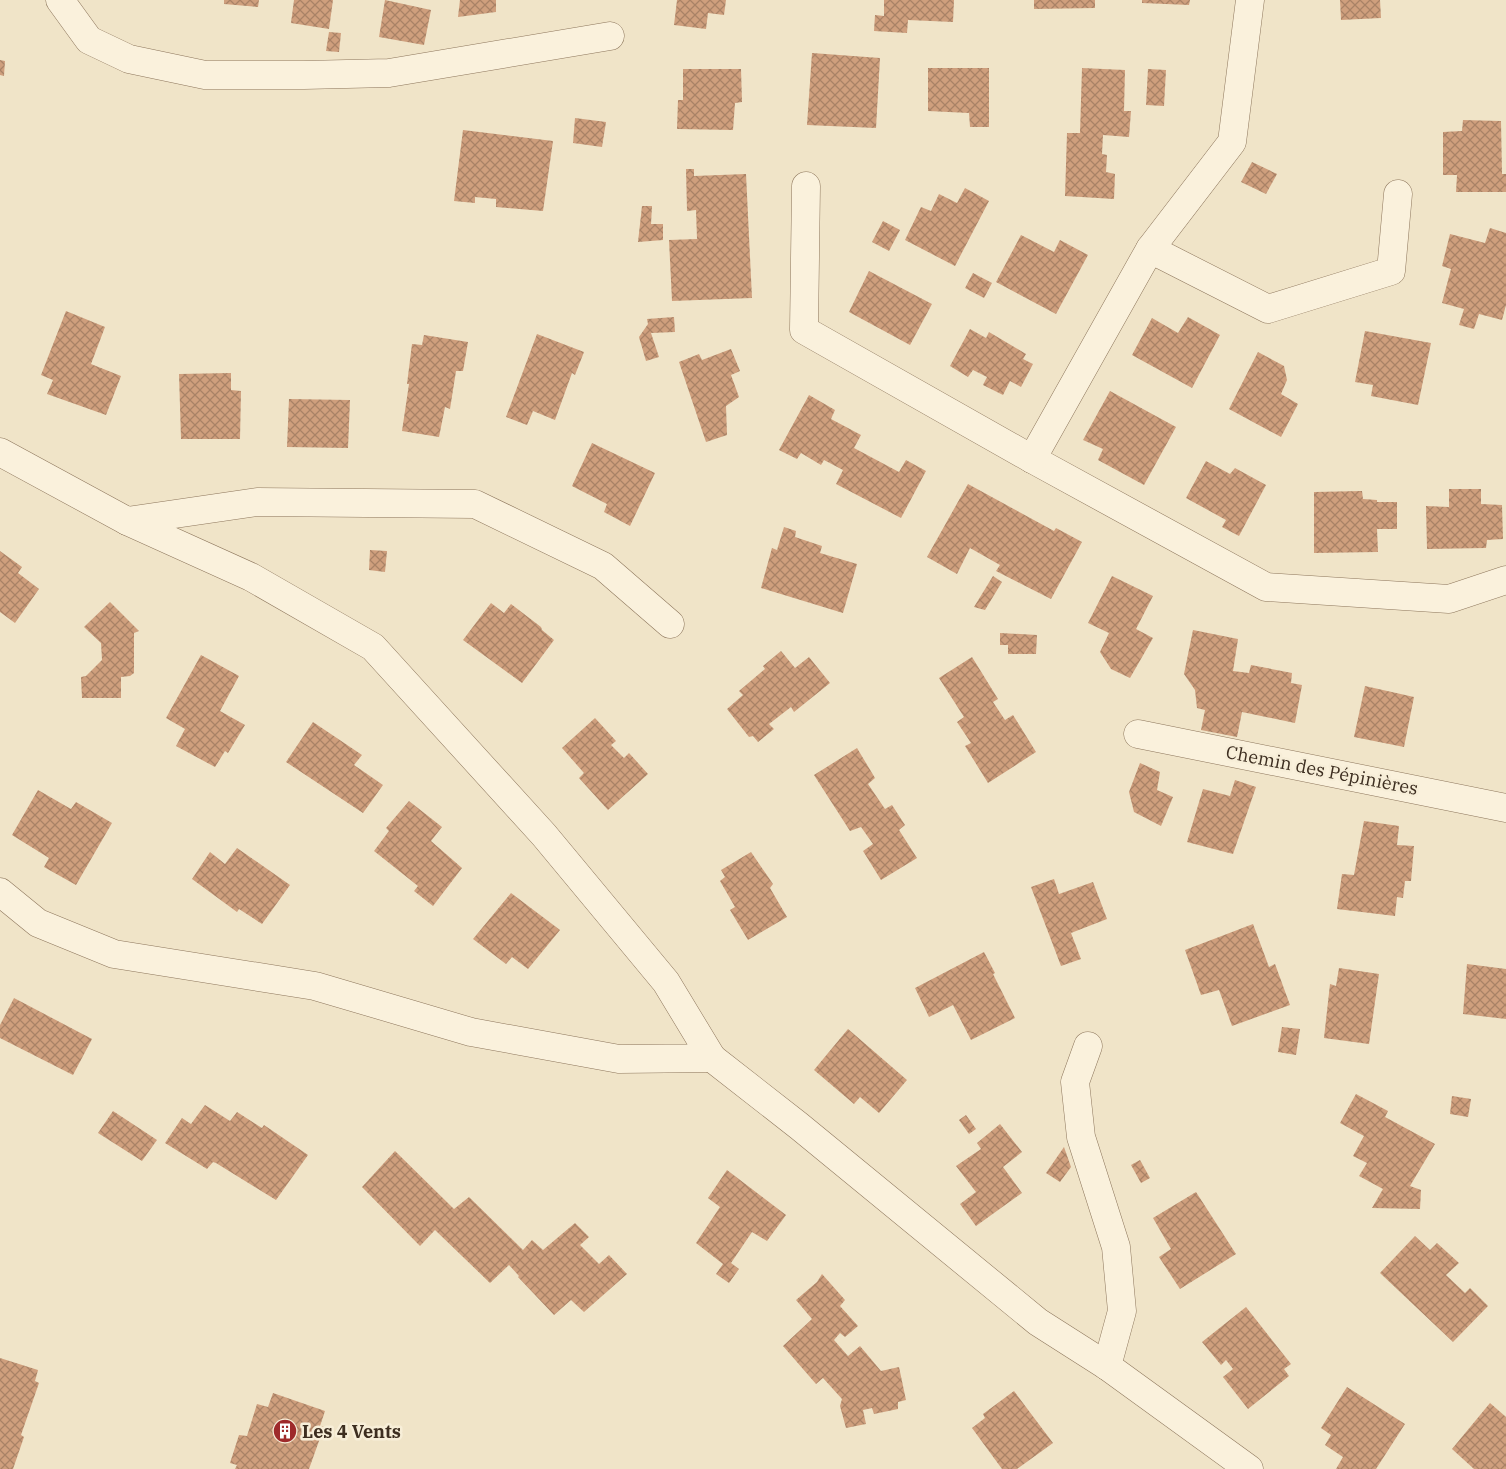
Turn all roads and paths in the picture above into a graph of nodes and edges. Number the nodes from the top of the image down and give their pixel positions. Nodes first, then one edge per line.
1 (60, 0) edge
2 (1250, 0) edge
3 (610, 36) dead end
4 (806, 186) dead end
5 (1398, 194) dead end
6 (1150, 249) junction
7 (0, 452) edge
8 (1032, 459) junction
9 (127, 521) junction
10 (1506, 580) edge
11 (670, 624) dead end
12 (1138, 734) dead end
13 (1506, 808) edge
14 (0, 892) edge
15 (1088, 1046) dead end
16 (712, 1058) junction
17 (1107, 1366) junction
18 (1249, 1469) edge

1 - 3 street
2 - 6 street
4 - 8 street
5 - 6 street
6 - 8 street
7 - 9 street
8 - 10 street
9 - 11 street
9 - 16 street
12 - 13 street, Chemin des Pépinières
14 - 16 street
15 - 17 street
16 - 17 street
17 - 18 street

